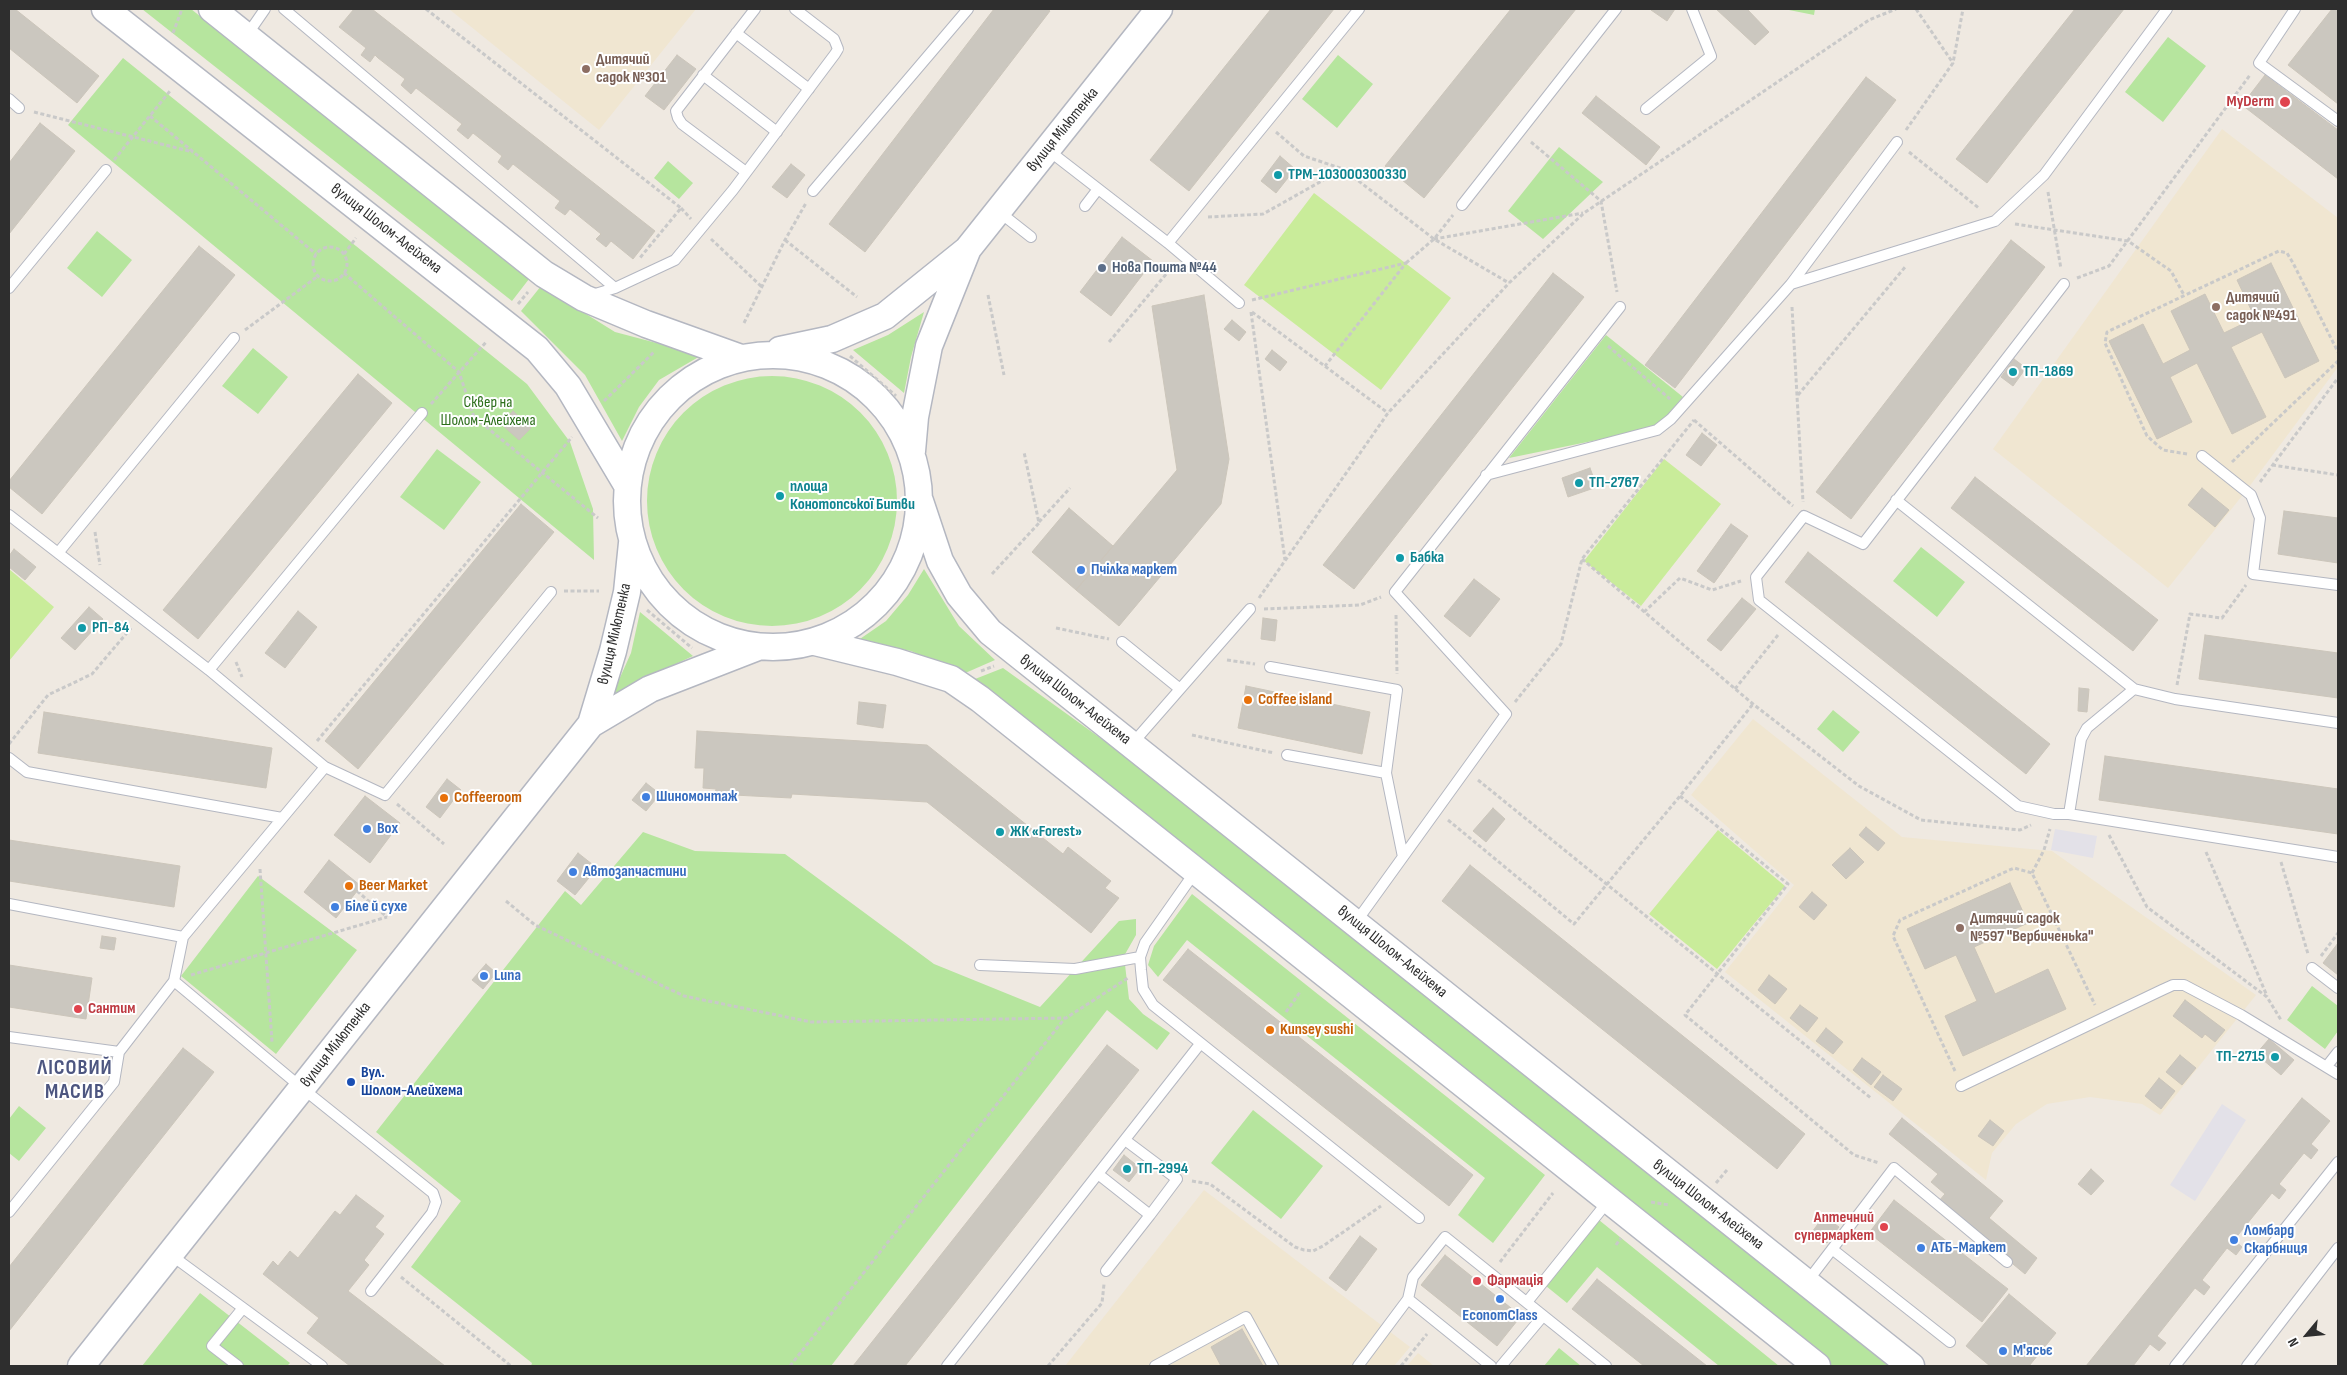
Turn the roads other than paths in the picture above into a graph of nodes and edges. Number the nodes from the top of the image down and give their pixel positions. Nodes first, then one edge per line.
1 (105, 9) edge
2 (212, 9) edge
3 (265, 9) edge
4 (284, 9) edge
5 (755, 9) edge
6 (795, 9) edge
7 (968, 9) edge
8 (1159, 9) edge
9 (1359, 9) edge
10 (1616, 9) edge
11 (1692, 9) edge
12 (2167, 9) edge
13 (2295, 9) edge
14 (736, 33) junction
15 (246, 36) junction
16 (703, 75) junction
17 (809, 89) junction
18 (9, 99) edge
19 (19, 108) road end
20 (1646, 109) dead end
21 (2338, 121) edge
22 (776, 132) junction
23 (1897, 142) road end
24 (1047, 149) junction
25 (106, 170) road end
26 (746, 172) junction
27 (1098, 189) junction
28 (813, 191) road end
29 (1462, 205) road end
30 (1085, 206) dead end
31 (998, 211) junction
32 (1031, 237) dead end
33 (1168, 243) junction
34 (967, 250) junction
35 (1791, 284) junction
36 (2064, 284) road end
37 (9, 288) edge
38 (615, 288) junction
39 (584, 298) junction
40 (1239, 303) road end
41 (1620, 307) road end
42 (234, 338) road end
43 (750, 356) junction
44 (422, 413) road end
45 (912, 451) junction
46 (2202, 456) road end
47 (1486, 475) junction
48 (627, 485) junction
49 (1896, 500) junction
50 (920, 501) junction
51 (9, 515) edge
52 (632, 542) junction
53 (58, 553) junction
54 (2338, 585) edge
55 (551, 592) road end
56 (1250, 609) road end
57 (815, 642) junction
58 (1122, 642) road end
59 (758, 647) junction
60 (1270, 667) road end
61 (209, 670) junction
62 (1180, 689) junction
63 (2134, 689) junction
64 (2338, 723) edge
65 (591, 724) junction
66 (1132, 744) junction
67 (1286, 755) road end
68 (9, 758) edge
69 (325, 766) junction
70 (1386, 773) junction
71 (2069, 814) junction
72 (282, 818) junction
73 (2338, 857) edge
74 (1403, 858) junction
75 (1196, 871) junction
76 (9, 904) edge
77 (1356, 922) junction
78 (183, 937) junction
79 (1140, 957) junction
80 (980, 965) dead end
81 (2312, 968) road end
82 (174, 980) junction
83 (2338, 988) edge
84 (9, 1037) edge
85 (1200, 1044) junction
86 (119, 1052) junction
87 (2338, 1052) edge
88 (2327, 1066) junction
89 (2338, 1074) edge
90 (1961, 1086) road end
91 (302, 1088) junction
92 (1125, 1140) junction
93 (2338, 1162) edge
94 (1098, 1174) junction
95 (1609, 1200) junction
96 (9, 1212) edge
97 (1150, 1215) junction
98 (1419, 1218) dead end
99 (2338, 1248) edge
100 (1832, 1249) junction
101 (170, 1254) junction
102 (2006, 1262) dead end
103 (1106, 1271) road end
104 (1806, 1283) junction
105 (371, 1291) dead end
106 (1408, 1300) junction
107 (1527, 1302) junction
108 (243, 1308) junction
109 (1543, 1316) junction
110 (1950, 1342) dead end
111 (80, 1366) edge
112 (238, 1366) edge
113 (322, 1366) edge
114 (947, 1366) edge
115 (1155, 1366) edge
116 (1273, 1366) edge
117 (1358, 1366) edge
118 (1492, 1366) edge
119 (1501, 1366) edge
120 (1606, 1366) edge
121 (1817, 1366) edge
122 (1911, 1366) edge
123 (2175, 1366) edge
124 (2247, 1366) edge

1 - 48 street, вулиця Шолом-Алейхема
2 - 15 street
3 - 15 lane
4 - 38 lane
5 - 14 lane
6 - 17 lane
7 - 28 lane
8 - 24 street, вулиця Мілютенка
9 - 33 lane
10 - 29 lane
11 - 20 lane
12 - 35 lane
13 - 21 lane
14 - 16 lane
14 - 17 lane
15 - 39 street
16 - 22 lane
16 - 26 lane
17 - 22 lane
18 - 19 lane
22 - 26 lane
23 - 35 lane
24 - 27 lane
24 - 31 street, вулиця Мілютенка
25 - 37 lane
26 - 38 lane
27 - 30 lane
27 - 33 lane
31 - 32 lane
31 - 34 street, вулиця Мілютенка
33 - 40 lane
34 - 43 street, вулиця Мілютенка
34 - 45 street, вулиця Мілютенка
35 - 47 lane
36 - 49 lane
38 - 39 lane
39 - 43 street
41 - 47 lane
42 - 53 lane
43 - 45 street
43 - 48 street
44 - 61 lane
45 - 50 street
46 - 54 lane
47 - 74 lane
48 - 52 street
49 - 63 lane
49 - 71 lane
50 - 57 street
50 - 66 street, вулиця Шолом-Алейхема
51 - 53 lane
52 - 59 street
52 - 65 street, вулиця Мілютенка
53 - 61 lane
55 - 69 lane
56 - 62 lane
57 - 59 street
57 - 75 street
58 - 62 lane
59 - 65 street, вулиця Мілютенка
60 - 70 lane
61 - 69 lane
62 - 66 lane
63 - 64 lane
63 - 71 lane
65 - 91 street, вулиця Мілютенка
66 - 77 street, вулиця Шолом-Алейхема
67 - 70 lane
68 - 72 lane
69 - 72 lane
70 - 74 lane
71 - 73 lane
72 - 78 lane
74 - 77 lane
75 - 79 lane
75 - 95 street
76 - 78 lane
77 - 104 street, вулиця Шолом-Алейхема
78 - 82 lane
79 - 80 lane
79 - 85 lane
81 - 83 lane
82 - 86 lane
82 - 91 lane
84 - 86 lane
85 - 92 lane
85 - 98 lane
86 - 96 lane
87 - 88 lane
88 - 89 lane
88 - 90 lane
91 - 101 street, вулиця Мілютенка
91 - 105 lane
92 - 94 lane
92 - 97 lane
93 - 123 lane
94 - 97 lane
94 - 114 lane
95 - 107 lane
95 - 121 street
97 - 103 lane
99 - 124 lane
100 - 102 lane
100 - 104 lane
100 - 110 lane
101 - 108 lane
101 - 111 street, вулиця Мілютенка
104 - 122 street, вулиця Шолом-Алейхема
106 - 107 lane
106 - 117 lane
106 - 118 lane
107 - 109 lane
108 - 112 lane
108 - 113 lane
109 - 119 lane
109 - 120 lane
115 - 116 lane

